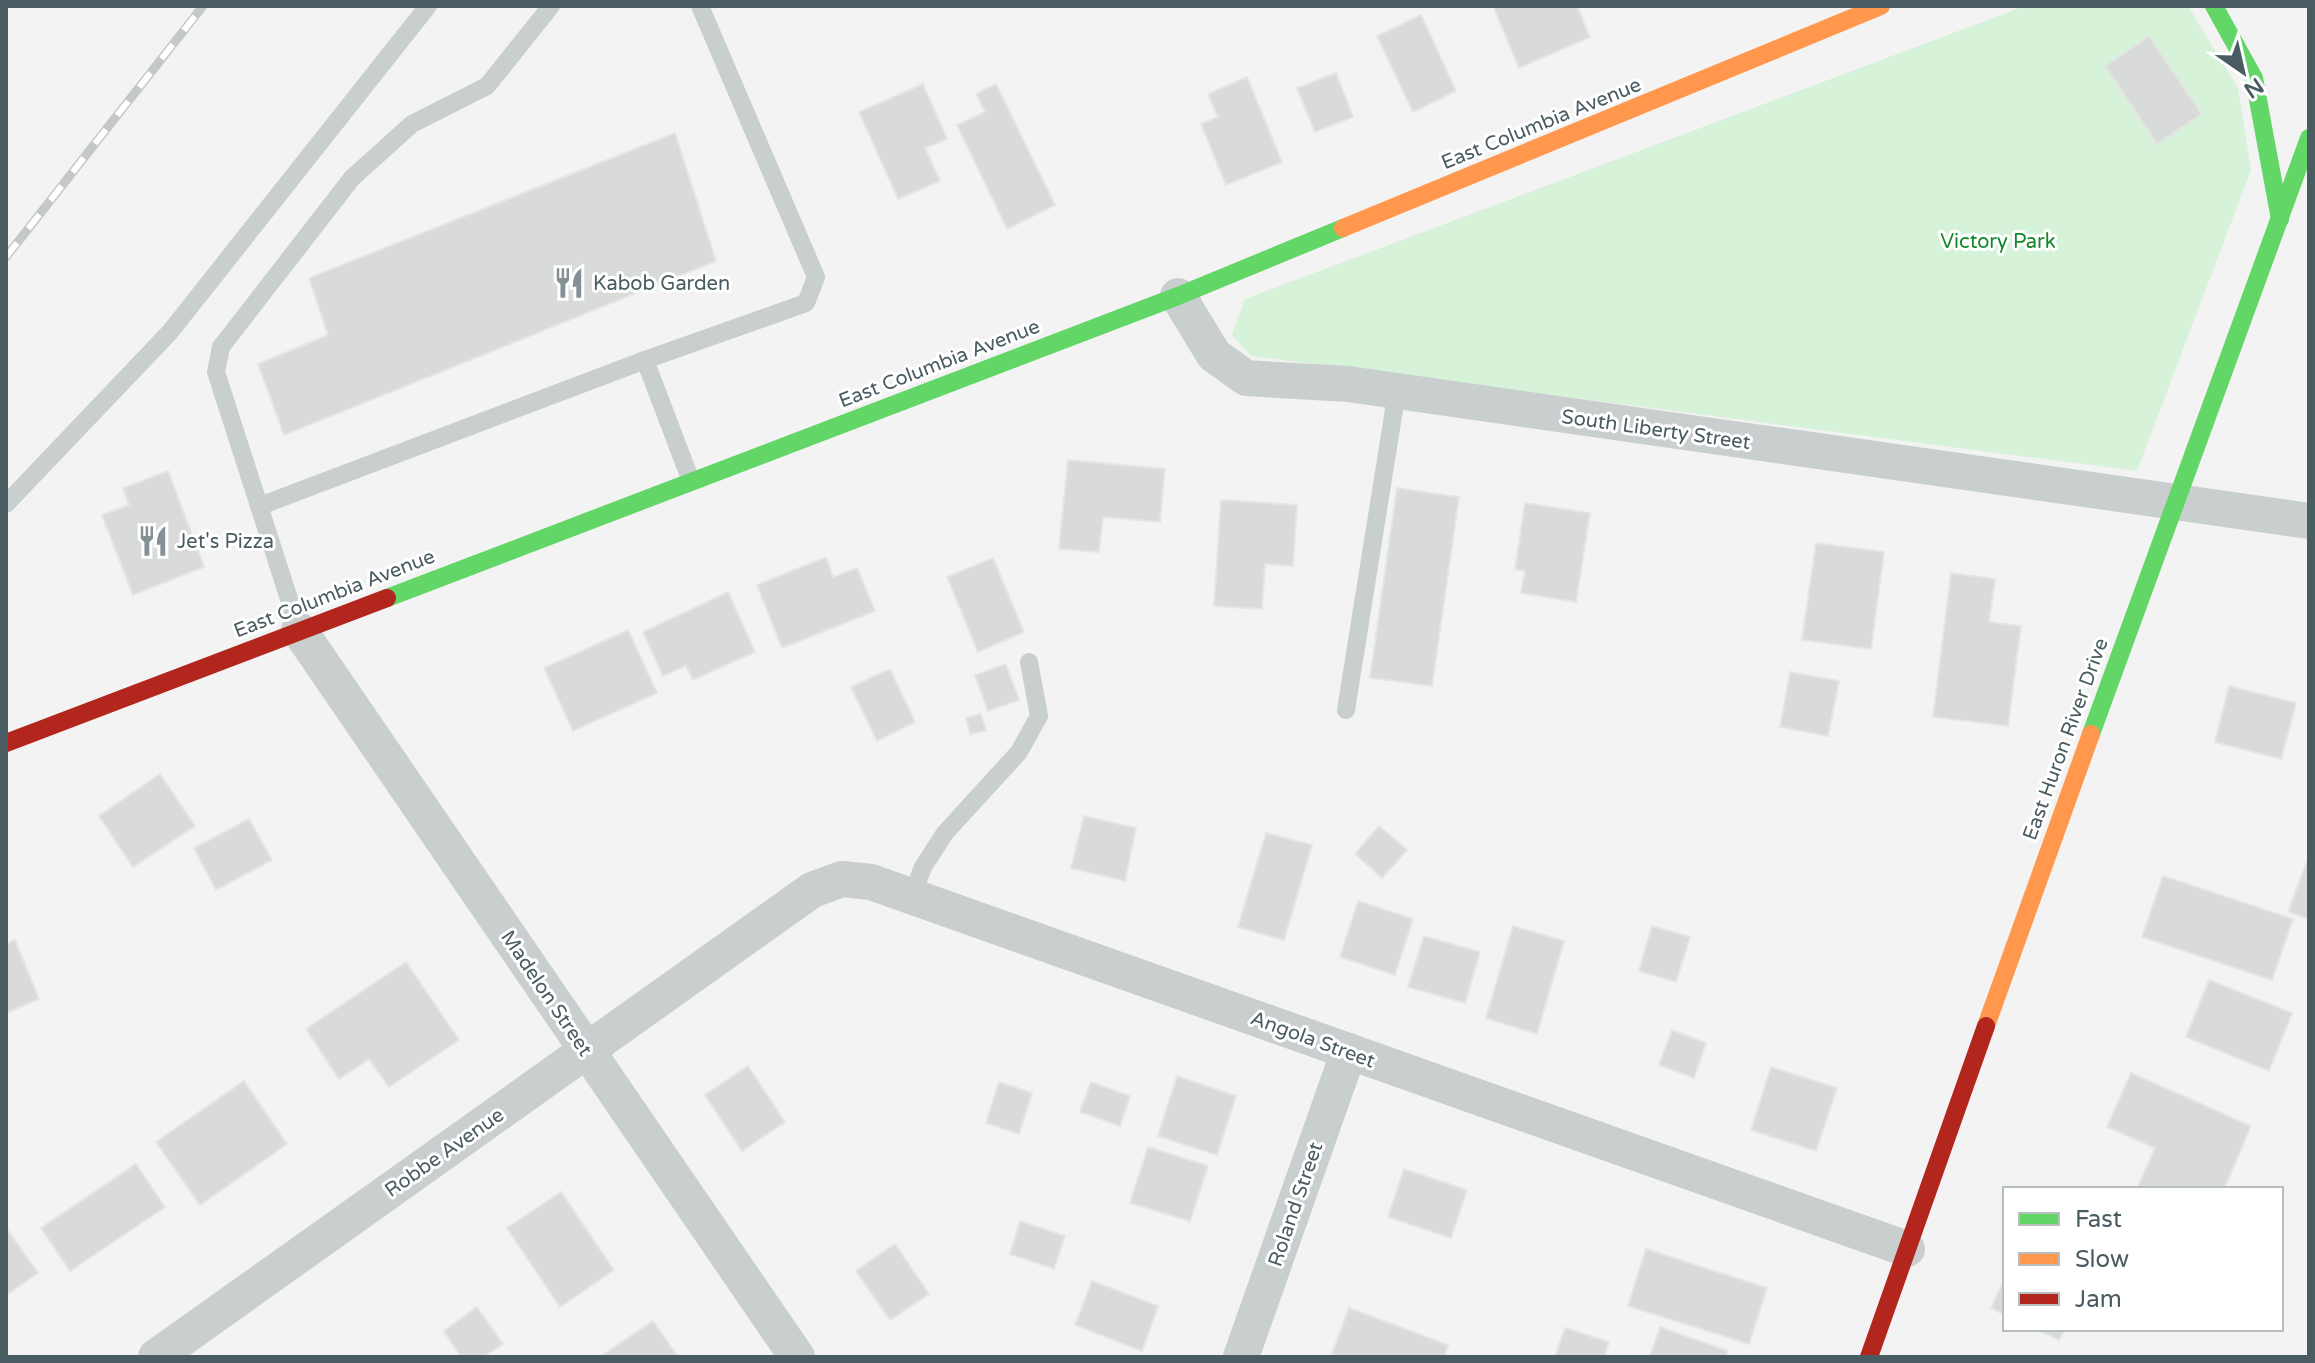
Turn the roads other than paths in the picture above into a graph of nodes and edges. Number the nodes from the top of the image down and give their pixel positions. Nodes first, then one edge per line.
1 (428, 6) edge
2 (551, 6) edge
3 (700, 6) edge
4 (1881, 6) edge
5 (2214, 6) edge
6 (1844, 13) edge
7 (2309, 138) edge
8 (2280, 220) junction
9 (1178, 296) junction
10 (645, 360) junction
11 (1397, 391) junction
12 (691, 481) junction
13 (2174, 503) junction
14 (6, 504) edge
15 (260, 506) junction
16 (2309, 521) edge
17 (299, 630) junction
18 (1029, 662) dead end
19 (1346, 710) dead end
20 (6, 743) edge
21 (912, 896) junction
22 (731, 948) joint
23 (587, 1051) junction
24 (1349, 1051) junction
25 (1907, 1249) junction
26 (156, 1357) edge
27 (797, 1357) edge
28 (1241, 1357) edge
29 (1869, 1357) edge

1 - 14 lane
2 - 15 lane
3 - 10 lane
4 - 6 street, East Columbia Avenue
5 - 8 street
6 - 9 street, East Columbia Avenue
7 - 8 street, East Huron River Drive
8 - 13 street, East Huron River Drive
9 - 11 street, South Liberty Street
9 - 12 street, East Columbia Avenue
10 - 12 lane
10 - 15 lane
11 - 13 street, South Liberty Street
11 - 19 lane
12 - 17 street, East Columbia Avenue
13 - 16 street, South Liberty Street
13 - 25 street, East Huron River Drive
15 - 17 lane
17 - 20 street, East Columbia Avenue
17 - 23 street, Madelon Street
18 - 21 lane
21 - 22 street, Angola Street
21 - 24 street, Angola Street
22 - 23 street, Robbe Avenue
23 - 26 street, Robbe Avenue
23 - 27 street, Madelon Street
24 - 25 street, Angola Street
24 - 28 street, Roland Street
25 - 29 street, East Huron River Drive

